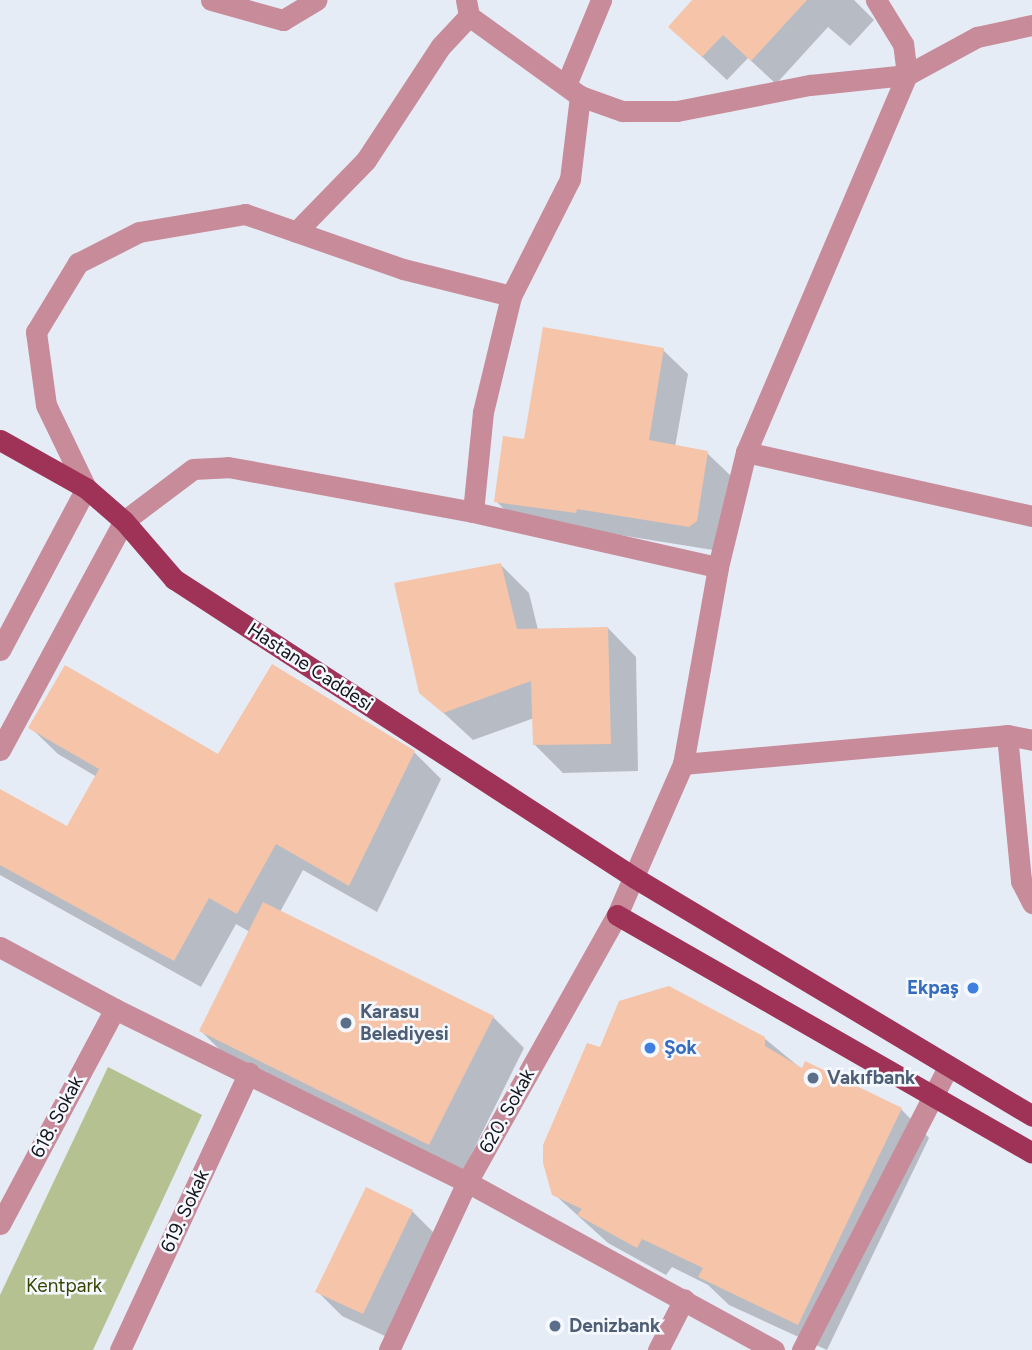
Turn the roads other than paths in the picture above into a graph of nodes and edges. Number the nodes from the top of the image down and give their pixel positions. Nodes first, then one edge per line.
1 (211, 0) edge
2 (316, 0) edge
3 (601, 0) edge
4 (876, 0) edge
5 (468, 8) edge
6 (1032, 25) edge
7 (907, 75) junction
8 (573, 91) junction
9 (296, 232) junction
10 (511, 296) junction
11 (0, 440) edge
12 (746, 452) junction
13 (86, 488) junction
14 (473, 513) junction
15 (1032, 516) edge
16 (124, 521) junction
17 (718, 567) junction
18 (0, 650) edge
19 (1007, 735) junction
20 (1032, 740) edge
21 (0, 750) edge
22 (683, 764) junction
23 (635, 878) junction
24 (1032, 903) edge
25 (617, 915) junction
26 (0, 947) edge
27 (115, 1009) junction
28 (947, 1069) junction
29 (249, 1072) junction
30 (932, 1097) junction
31 (1032, 1116) edge
32 (1032, 1153) edge
33 (467, 1182) junction
34 (0, 1224) edge
35 (684, 1299) junction
36 (120, 1350) edge
37 (389, 1350) edge
38 (658, 1350) edge
39 (774, 1350) edge
40 (802, 1350) edge

1 - 2 street
3 - 8 street
4 - 7 street
5 - 8 street
5 - 9 street
6 - 7 street
7 - 8 street
7 - 12 street, 620. Sokak
8 - 10 street
9 - 10 street
9 - 13 street
10 - 14 street
11 - 13 main road, Hastane Caddesi
12 - 15 street
12 - 17 street, 620. Sokak
13 - 16 main road, Hastane Caddesi
13 - 18 street
14 - 16 street
14 - 17 street
16 - 21 street
16 - 23 main road, Hastane Caddesi
17 - 22 street, 620. Sokak
19 - 20 street
19 - 22 street
19 - 24 street
22 - 23 street, 620. Sokak
23 - 25 street, 620. Sokak
23 - 28 main road, Hastane Caddesi
25 - 30 main road
25 - 33 street, 620. Sokak
26 - 27 street
27 - 29 street
27 - 34 street, 618. Sokak
28 - 30 street
28 - 31 main road, Hastane Caddesi
29 - 33 street
29 - 36 street, 619. Sokak
30 - 32 main road
30 - 40 street
33 - 35 street
33 - 37 street, 620. Sokak
35 - 38 street
35 - 39 street

